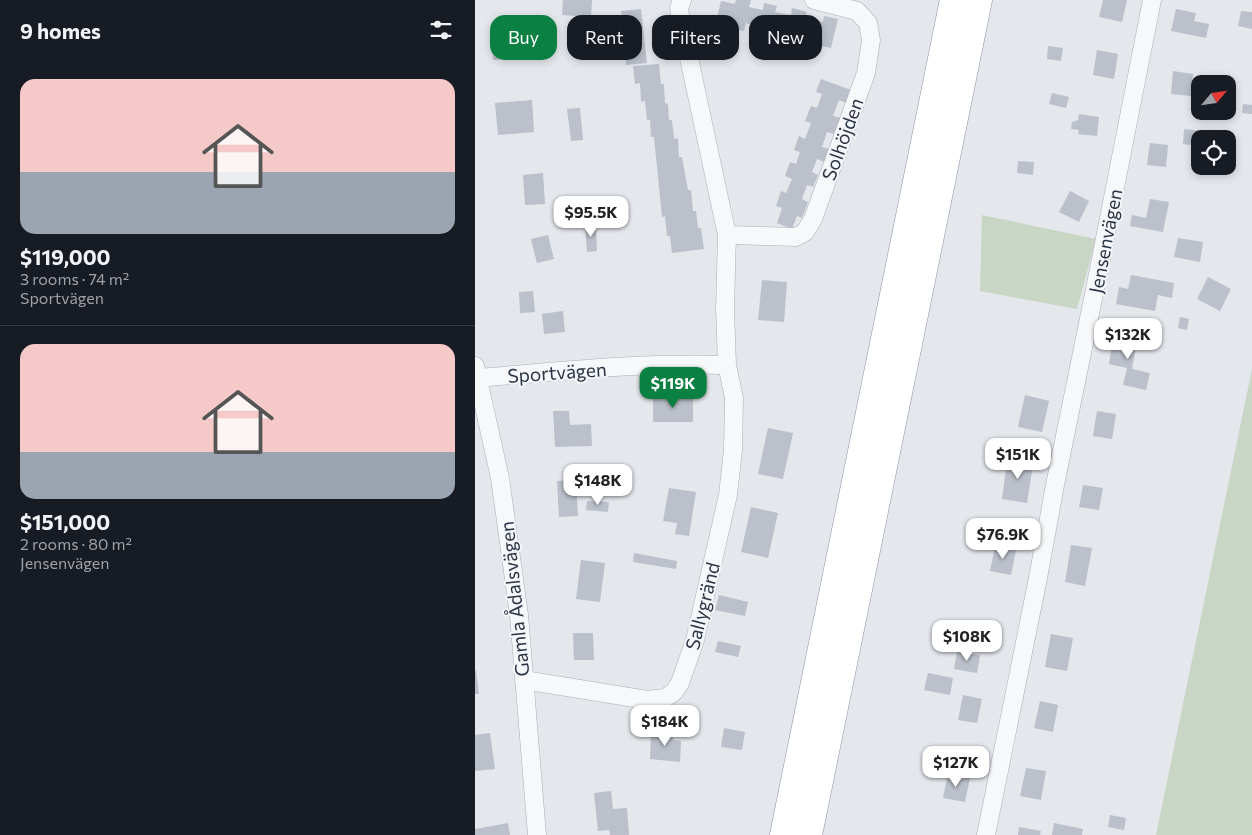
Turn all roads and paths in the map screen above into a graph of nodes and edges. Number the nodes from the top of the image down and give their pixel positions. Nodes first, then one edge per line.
1 (682, 0) edge
2 (814, 0) edge
3 (954, 0) edge
4 (978, 0) edge
5 (1152, 0) edge
6 (727, 235) junction
7 (727, 365) junction
8 (476, 372) edge
9 (482, 430) edge
10 (524, 680) junction
11 (537, 835) edge
12 (784, 835) edge
13 (808, 835) edge
14 (985, 835) edge

1 - 6 street
2 - 6 street, Solhöjden
3 - 12 highway
4 - 13 highway
5 - 14 street, Jensenvägen
6 - 7 street
7 - 8 street, Sportvägen
7 - 10 street, Sallygränd
8 - 9 street, Gamla Ådalsvägen
9 - 10 street, Gamla Ådalsvägen
10 - 11 street, Gamla Ådalsvägen

